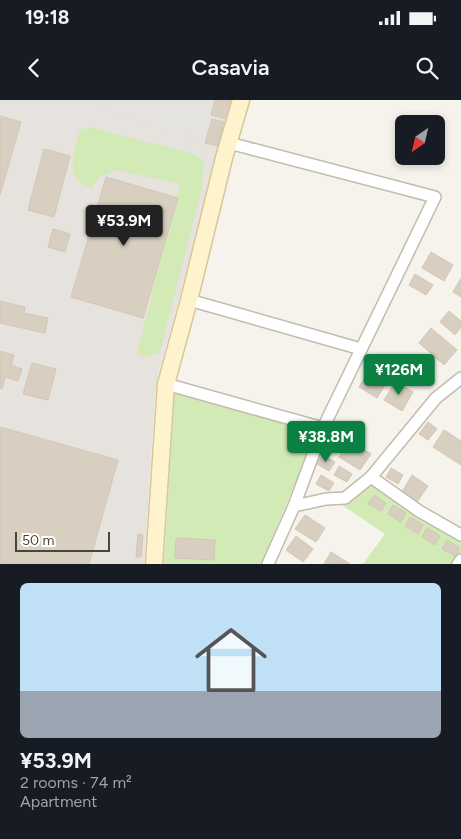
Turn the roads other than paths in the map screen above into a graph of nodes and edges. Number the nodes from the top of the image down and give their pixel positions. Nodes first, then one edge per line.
1 (240, 100) edge
2 (229, 143) junction
3 (189, 300) junction
4 (361, 349) junction
5 (461, 378) edge
6 (166, 384) junction
7 (323, 428) junction
8 (371, 477) junction
9 (294, 506) junction
10 (461, 535) edge
11 (461, 560) edge
12 (154, 564) edge
13 (268, 564) edge
14 (458, 564) edge

1 - 2 street
2 - 3 street
2 - 4 street
3 - 4 street
3 - 6 street
4 - 7 street
5 - 8 street
6 - 7 street
6 - 12 street
7 - 9 street
8 - 9 street
8 - 10 street
9 - 13 street
11 - 14 street

